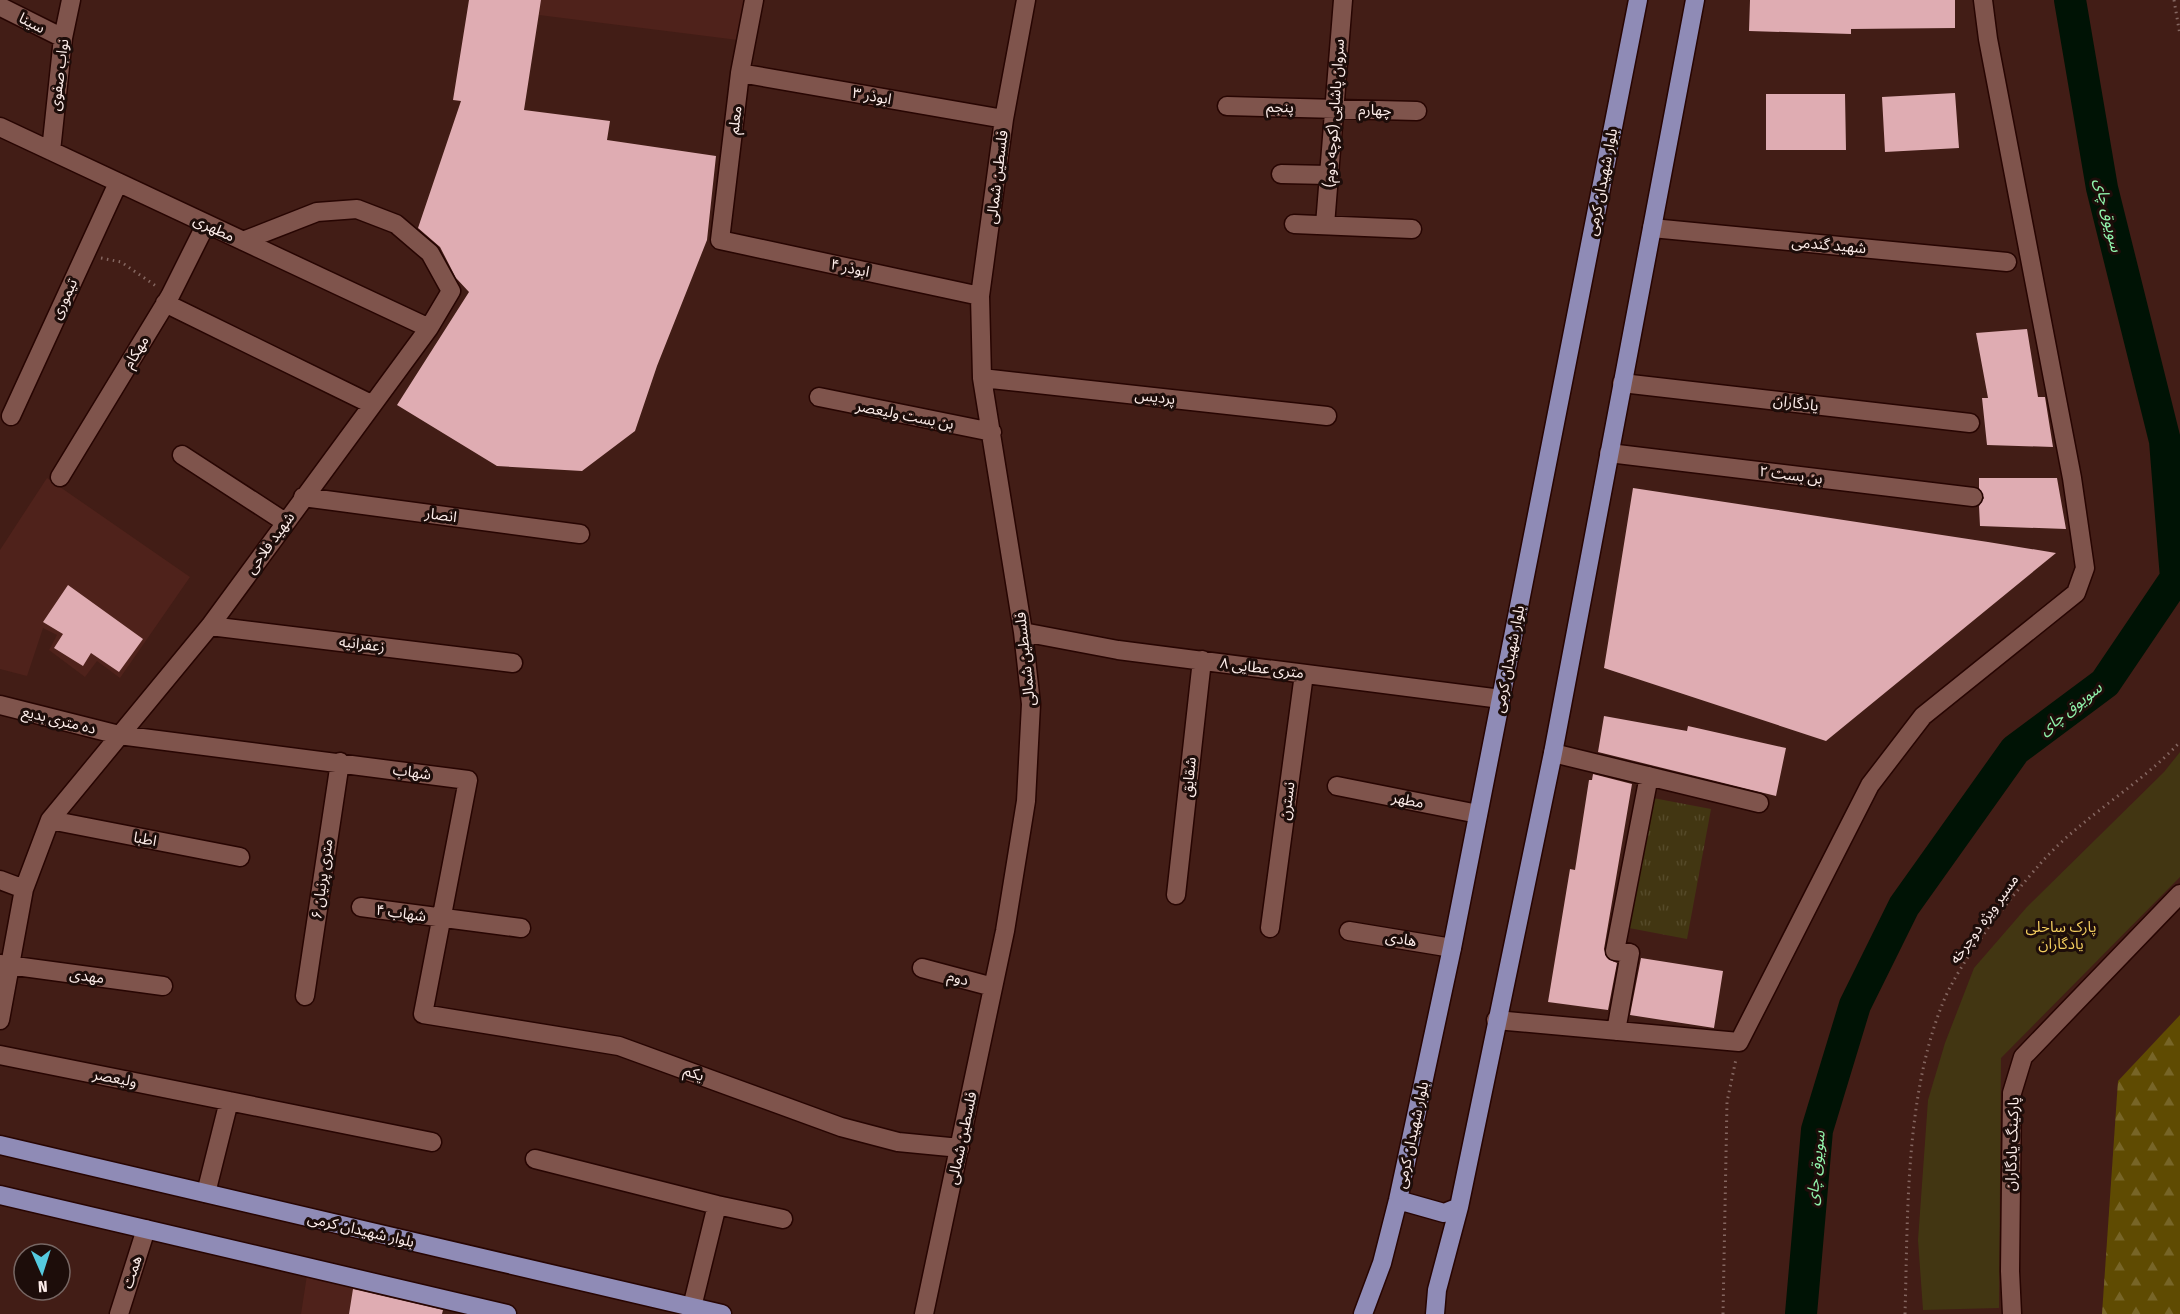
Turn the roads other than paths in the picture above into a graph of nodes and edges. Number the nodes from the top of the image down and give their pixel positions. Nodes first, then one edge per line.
1 (70, 0) edge
2 (754, 0) edge
3 (1026, 0) edge
4 (1343, 0) edge
5 (1638, 0) edge
6 (1695, 0) edge
7 (1983, 0) edge
8 (1, 7) edge
9 (63, 38) junction
10 (740, 73) junction
11 (1227, 106) dead end
12 (1334, 108) junction
13 (1417, 111) dead end
14 (1004, 119) junction
15 (0, 127) edge
16 (51, 151) junction
17 (1281, 174) dead end
18 (1329, 175) junction
19 (118, 183) junction
20 (206, 224) junction
21 (1294, 224) dead end
22 (1325, 225) junction
23 (1652, 228) junction
24 (1412, 229) dead end
25 (720, 240) joint
26 (243, 241) junction
27 (2007, 262) dead end
28 (980, 296) junction
29 (167, 300) junction
30 (429, 328) junction
31 (982, 378) junction
32 (1622, 383) junction
33 (819, 398) dead end
34 (371, 404) junction
35 (11, 416) dead end
36 (1327, 416) dead end
37 (1970, 423) dead end
38 (992, 432) junction
39 (1609, 453) junction
40 (182, 455) dead end
41 (60, 477) dead end
42 (303, 497) junction
43 (1972, 497) dead end
44 (285, 522) junction
45 (580, 534) dead end
46 (210, 626) junction
47 (1023, 632) junction
48 (1202, 660) junction
49 (513, 663) dead end
50 (1304, 674) junction
51 (1501, 699) junction
52 (0, 705) edge
53 (118, 735) junction
54 (1553, 753) junction
55 (340, 762) junction
56 (1649, 776) junction
57 (1337, 786) dead end
58 (1759, 803) dead end
59 (1478, 814) junction
60 (50, 820) junction
61 (240, 857) dead end
62 (0, 879) edge
63 (24, 889) junction
64 (2180, 894) edge
65 (1176, 895) dead end
66 (361, 907) dead end
67 (441, 919) junction
68 (521, 928) dead end
69 (1270, 928) dead end
70 (1349, 931) dead end
71 (1452, 948) junction
72 (5, 965) edge
73 (922, 968) dead end
74 (162, 986) dead end
75 (993, 987) junction
76 (305, 996) dead end
77 (423, 1014) joint
78 (0, 1020) edge
79 (1496, 1020) junction
80 (1616, 1031) junction
81 (0, 1055) edge
82 (229, 1101) junction
83 (432, 1142) dead end
84 (0, 1145) edge
85 (960, 1148) junction
86 (535, 1159) dead end
87 (206, 1193) junction
88 (0, 1195) edge
89 (1398, 1200) junction
90 (717, 1205) junction
91 (1459, 1207) junction
92 (783, 1219) dead end
93 (146, 1229) junction
94 (692, 1307) junction
95 (119, 1314) edge
96 (507, 1314) edge
97 (722, 1314) edge
98 (924, 1314) edge
99 (1363, 1314) edge
100 (1435, 1314) edge
101 (2012, 1314) edge

1 - 9 street, نواب صفوی
2 - 10 street, معلم
3 - 14 street, فلسطین شمالی
4 - 12 street, سروان پاشایی (کوچه دوم)
5 - 51 main road, بلوار شهیدان کرمی
6 - 23 main road
7 - 80 street
8 - 9 street, سینا
9 - 16 street, نواب صفوی
10 - 14 street, ابوذر ۳
10 - 25 street, معلم
11 - 12 street, پنجم
12 - 13 street, چهارم
12 - 18 street, سروان پاشایی (کوچه دوم)
14 - 28 street, فلسطین شمالی
15 - 16 street, مطهری
16 - 19 street, مطهری
17 - 18 street
18 - 22 street, سروان پاشایی (کوچه دوم)
19 - 20 street, مطهری
19 - 35 street, تیموری
20 - 26 street, مطهری
20 - 29 street, مهکام
21 - 22 street
22 - 24 street
23 - 27 street, شهید گندمی
23 - 32 main road
25 - 28 street, ابوذر ۴
26 - 30 street, مطهری
26 - 30 street, شهید فلاحی
28 - 31 street, فلسطین شمالی
29 - 34 street
29 - 41 street, مهکام
30 - 34 street, شهید فلاحی
31 - 36 street, پردیس
31 - 38 street, فلسطین شمالی
32 - 37 street, یادگاران
32 - 39 main road
33 - 38 street, بن بست ولیعصر
34 - 42 street, شهید فلاحی
38 - 47 street, فلسطین شمالی
39 - 43 street, بن بست ۲
39 - 54 main road
40 - 44 street
42 - 44 street, شهید فلاحی
42 - 45 street, انصار
44 - 46 street, شهید فلاحی
46 - 49 street, زعفرانیه
46 - 53 street, شهید فلاحی
47 - 48 street, ۸ متری عطایی
47 - 75 street, فلسطین شمالی
48 - 50 street, ۸ متری عطایی
48 - 65 street, شقایق
50 - 51 street, ۸ متری عطایی
50 - 69 street, نسترن
51 - 59 main road, بلوار شهیدان کرمی
52 - 53 street, ده متری بدیع
53 - 55 street, شهاب
53 - 60 street, شهید فلاحی
54 - 56 street
54 - 79 main road
55 - 67 street, شهاب
55 - 76 street, ۶ متری پرنیان
56 - 58 street
56 - 80 street
57 - 59 street, مطهر
59 - 71 main road, بلوار شهیدان کرمی
60 - 61 street, اطبا
60 - 63 street, شهید فلاحی
62 - 63 street
63 - 72 street, شهید فلاحی
64 - 101 street, پارکینگ یادگاران
66 - 67 street, شهاب ۴
67 - 68 street, شهاب ۴
67 - 77 street, شهاب
70 - 71 street, هادی
71 - 89 main road, بلوار شهیدان کرمی
72 - 74 street, مهدی
72 - 78 street, شهید فلاحی
73 - 75 street, دوم
75 - 85 street, فلسطین شمالی
77 - 85 street, یکم
79 - 80 street
79 - 91 main road
81 - 82 street, ولیعصر
82 - 83 street, ولیعصر
82 - 87 street
84 - 87 main road, بلوار شهیدان کرمی
85 - 98 street, فلسطین شمالی
86 - 90 street
87 - 94 main road, بلوار شهیدان کرمی
88 - 93 main road
89 - 91 main road
89 - 99 main road, بلوار شهیدان کرمی
90 - 92 street
90 - 94 street
91 - 100 main road
93 - 95 street, همت
93 - 96 main road
94 - 97 main road, بلوار شهیدان کرمی

